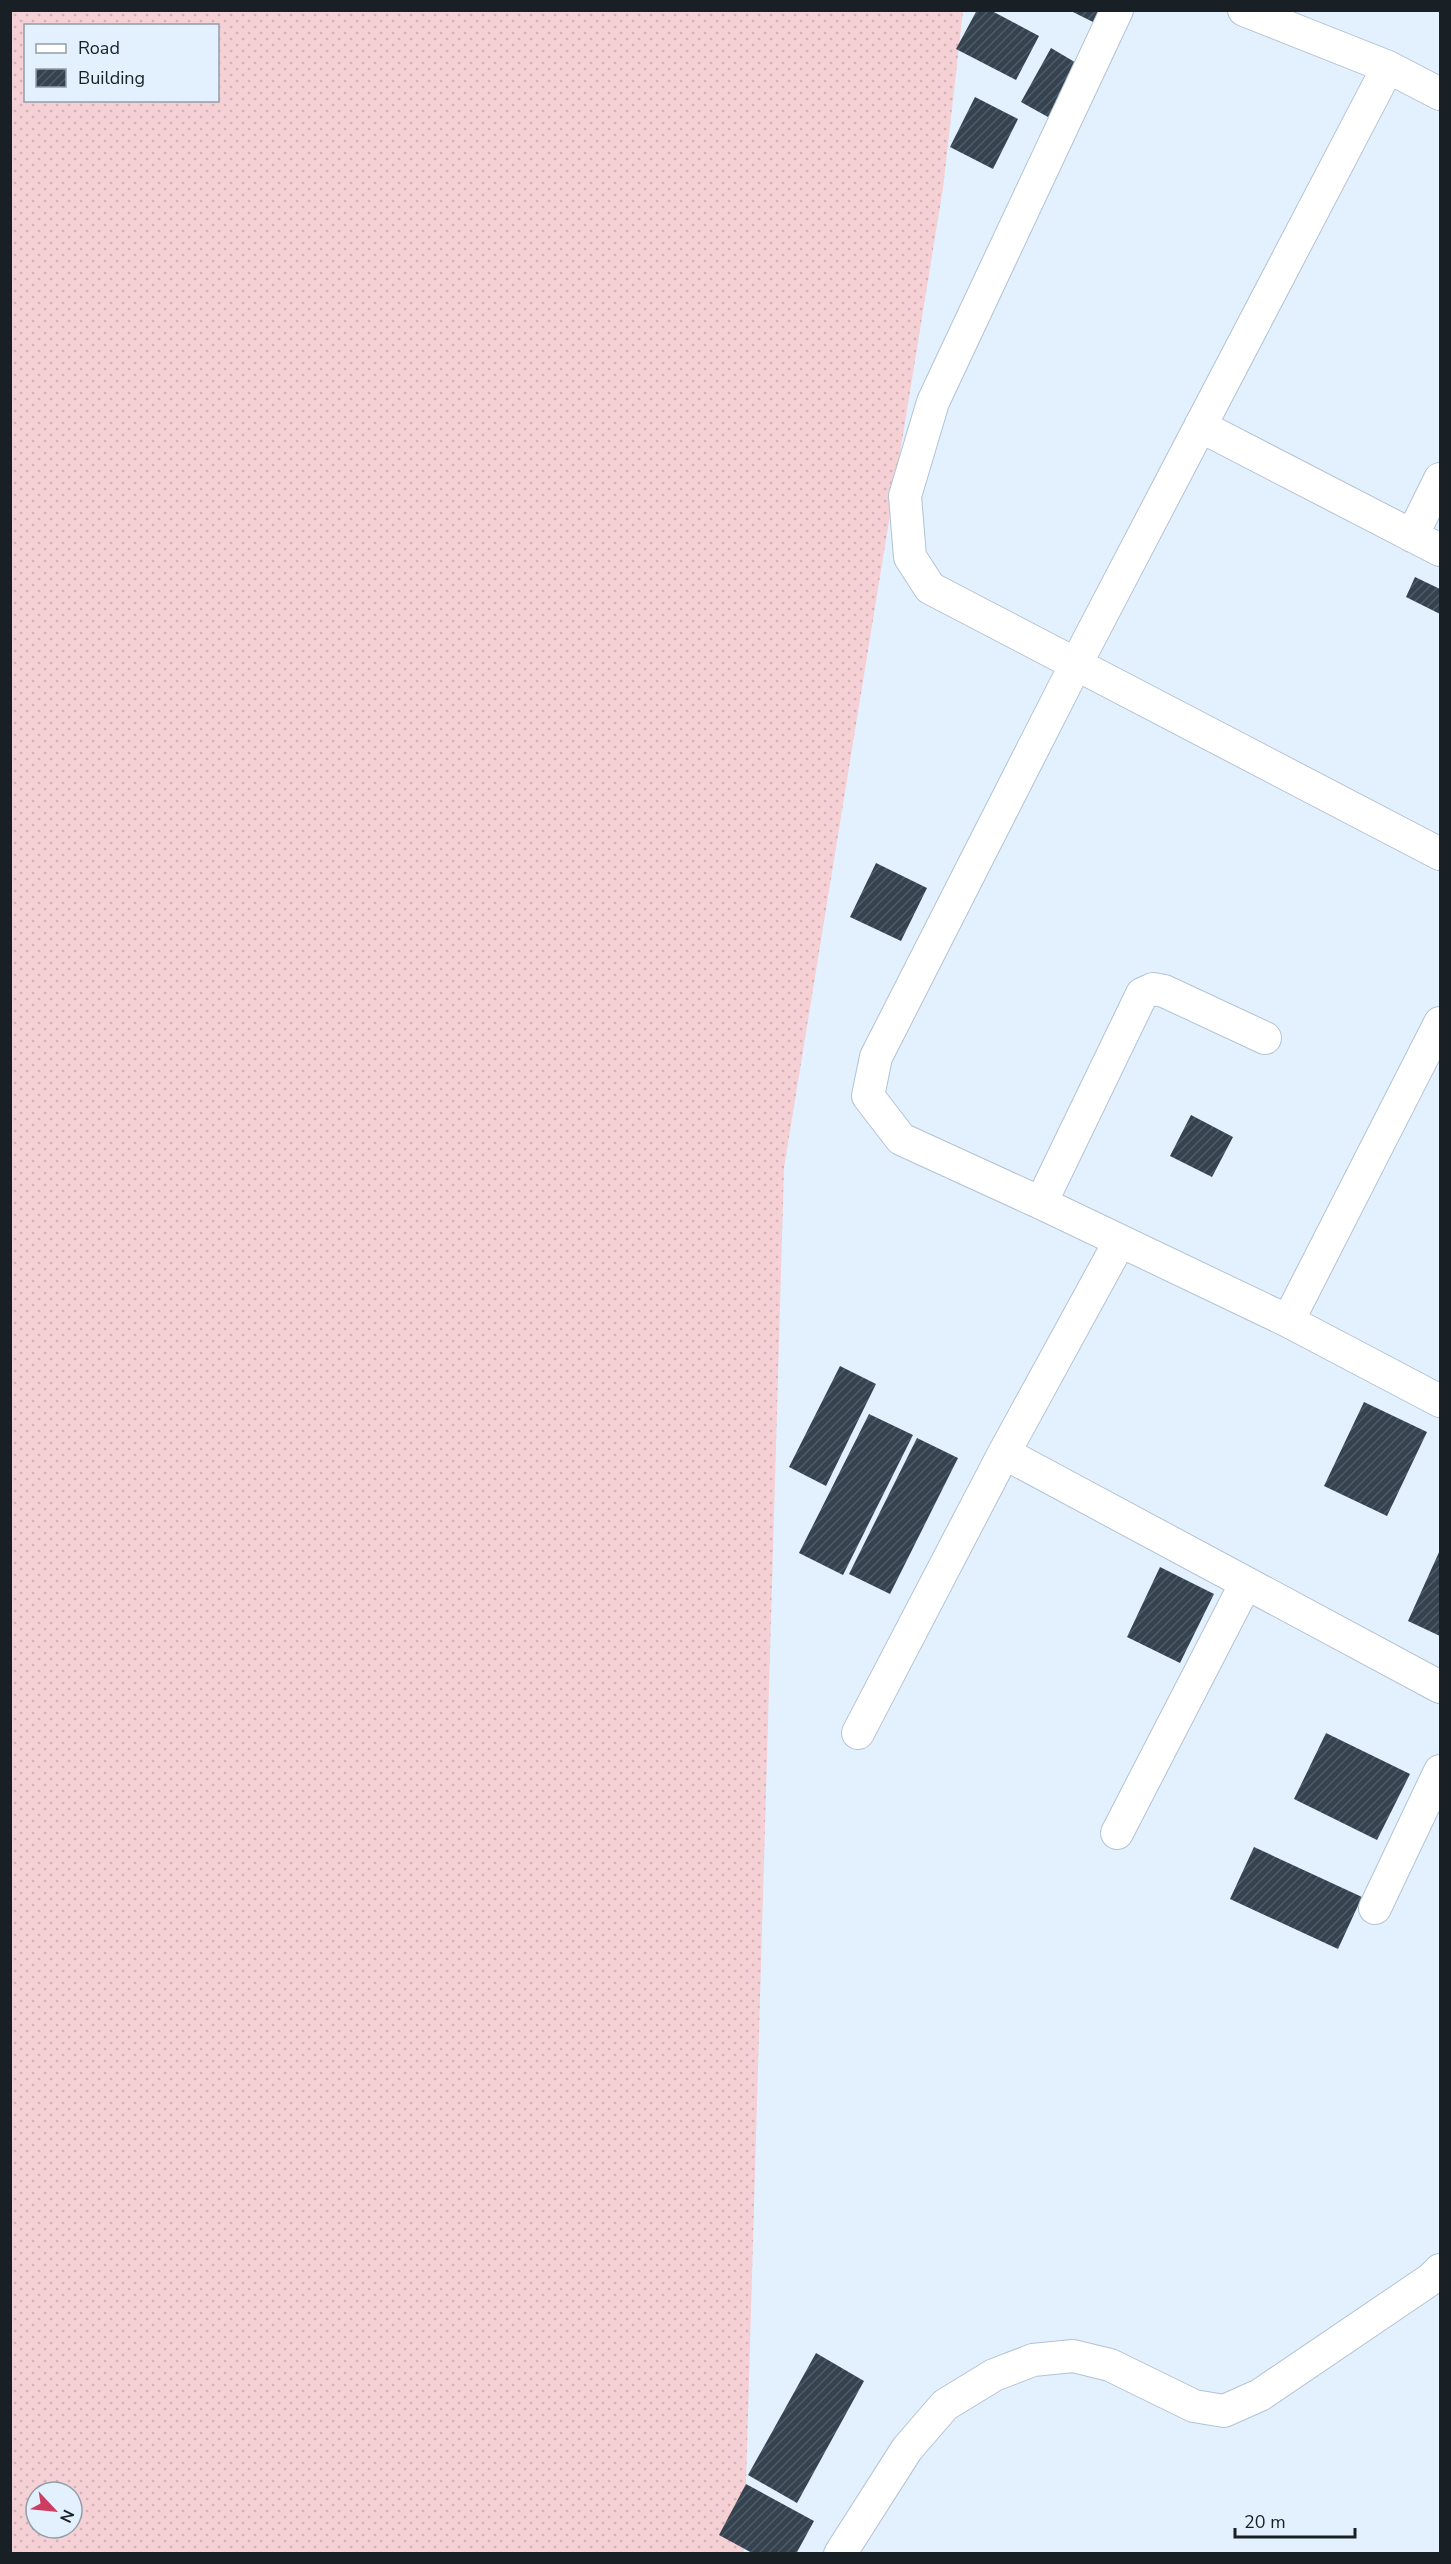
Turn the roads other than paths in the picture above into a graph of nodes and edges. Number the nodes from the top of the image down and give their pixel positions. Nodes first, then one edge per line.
1 (1117, 10) edge
2 (1244, 10) edge
3 (1388, 68) junction
4 (1440, 94) edge
5 (1200, 426) junction
6 (1440, 479) edge
7 (1412, 536) junction
8 (1440, 550) edge
9 (1076, 664) junction
10 (1440, 854) edge
11 (1440, 1023) edge
12 (1264, 1038) dead end
13 (1041, 1203) junction
14 (1120, 1240) junction
15 (1288, 1321) junction
16 (1440, 1401) edge
17 (1004, 1453) junction
18 (1246, 1583) junction
19 (1440, 1688) edge
20 (858, 1733) dead end
21 (1440, 1771) edge
22 (1117, 1833) dead end
23 (1376, 1908) dead end
24 (1440, 2270) edge
25 (840, 2553) edge

1 - 9 street
2 - 3 street
3 - 4 street
3 - 5 street
5 - 7 street
5 - 9 street
6 - 7 street
7 - 8 street
9 - 10 street
9 - 13 street
11 - 15 street
12 - 13 street
13 - 14 street
14 - 15 street
14 - 17 street
15 - 16 street
17 - 18 street
17 - 20 street
18 - 19 street
18 - 22 street
21 - 23 street
24 - 25 street

